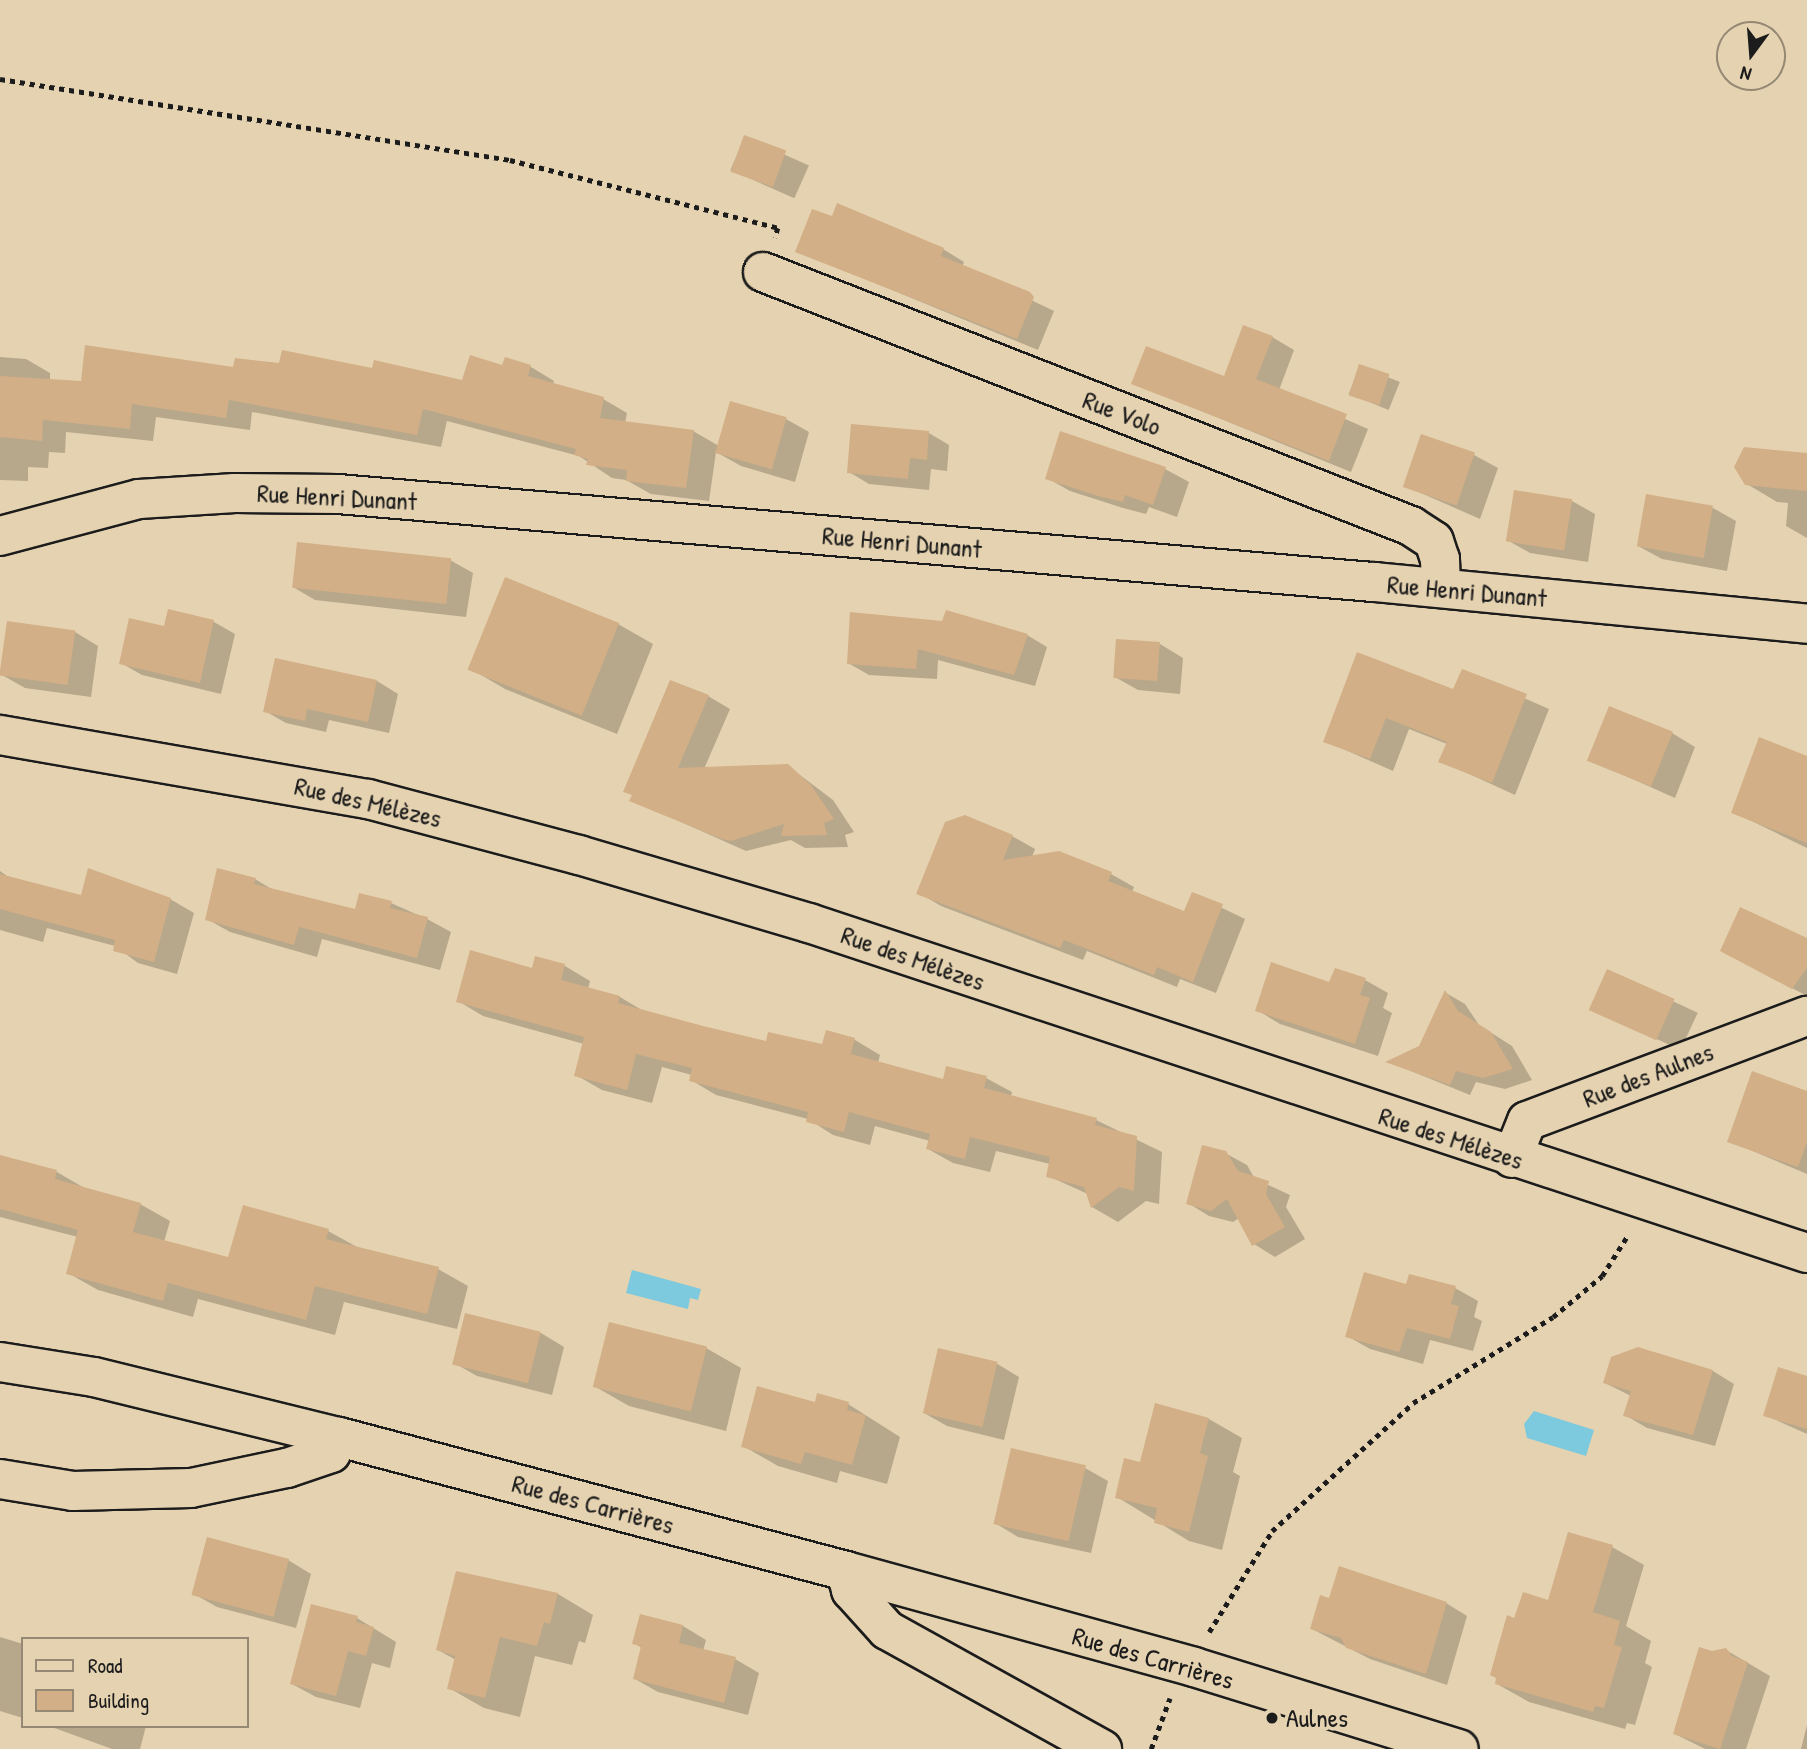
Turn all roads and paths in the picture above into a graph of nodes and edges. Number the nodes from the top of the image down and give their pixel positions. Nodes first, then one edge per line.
1 (0, 79) edge
2 (763, 272) joint
3 (0, 536) edge
4 (1441, 588) junction
5 (1807, 624) edge
6 (0, 735) edge
7 (1807, 1016) edge
8 (1512, 1158) junction
9 (1649, 1201) junction
10 (1807, 1253) edge
11 (0, 1363) edge
12 (340, 1437) junction
13 (0, 1479) edge
14 (846, 1571) junction
15 (1194, 1667) junction
16 (1102, 1749) edge
17 (1151, 1749) edge
18 (1460, 1749) edge

1 - 2 path
2 - 4 street, Rue Volo
3 - 4 street, Rue Henri Dunant
4 - 5 street, Rue Henri Dunant
6 - 8 street, Rue des Mélèzes
7 - 8 street, Rue des Aulnes
8 - 9 street, Rue des Mélèzes
9 - 10 street, Rue des Mélèzes
9 - 15 path
11 - 12 street, Rue des Carrières
12 - 13 street
12 - 14 street, Rue des Carrières
14 - 15 street, Rue des Carrières
14 - 16 street
15 - 17 path
15 - 18 street, Rue des Carrières

